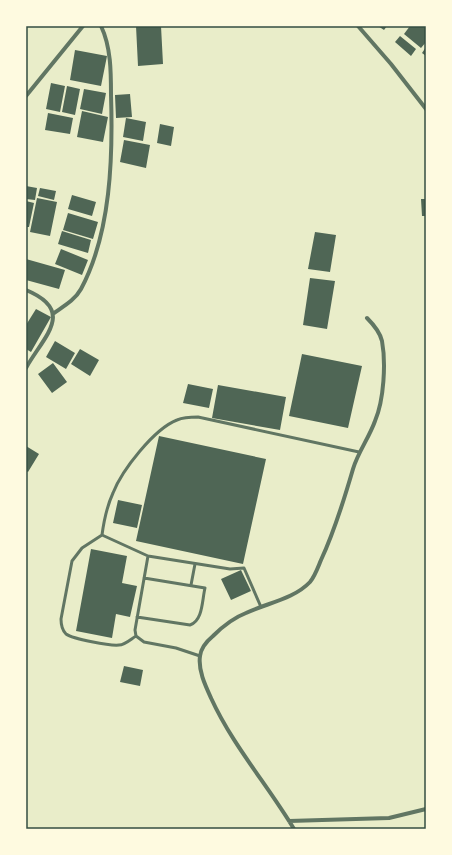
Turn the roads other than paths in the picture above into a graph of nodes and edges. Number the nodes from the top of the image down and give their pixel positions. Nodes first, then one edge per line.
1 (83, 26) edge
2 (101, 26) edge
3 (358, 26) edge
4 (26, 96) edge
5 (426, 109) edge
6 (26, 290) edge
7 (54, 313) junction
8 (367, 318) dead end
9 (26, 368) edge
10 (359, 452) junction
11 (102, 534) junction
12 (148, 556) junction
13 (195, 564) junction
14 (144, 578) junction
15 (191, 585) junction
16 (261, 607) junction
17 (137, 617) junction
18 (136, 636) junction
19 (200, 656) junction
20 (426, 808) edge
21 (289, 821) junction
22 (294, 829) edge

1 - 4 street
2 - 7 street
3 - 5 street
6 - 7 street
7 - 9 street
8 - 10 street
10 - 11 lane
10 - 16 street
11 - 12 lane
11 - 18 lane
12 - 13 lane
12 - 14 lane
13 - 15 lane
13 - 16 lane
14 - 15 lane
14 - 17 lane
15 - 17 lane
16 - 19 street
17 - 18 lane
18 - 19 lane
19 - 21 street
20 - 21 street
21 - 22 street

